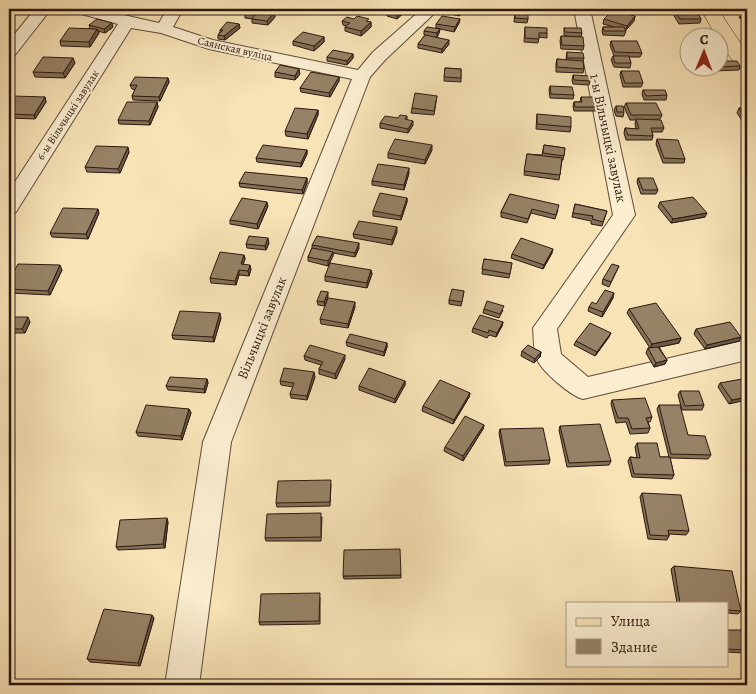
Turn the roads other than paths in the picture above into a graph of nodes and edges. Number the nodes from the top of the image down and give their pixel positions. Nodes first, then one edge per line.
1 (43, 9) edge
2 (80, 9) edge
3 (175, 9) edge
4 (431, 9) edge
5 (582, 9) edge
6 (710, 9) edge
7 (127, 22) junction
8 (164, 29) junction
9 (9, 51) edge
10 (747, 65) edge
11 (362, 76) junction
12 (9, 207) edge
13 (747, 350) edge
14 (182, 685) edge

1 - 9 street
2 - 7 street, Саянская вуліца
3 - 8 street
4 - 11 street, Вільчыцкі завулак
5 - 13 street, 1-ы Вільчыцкі завулак
6 - 10 main road
7 - 8 street, Саянская вуліца
7 - 12 street, 6-ы Вільчыцкі завулак
8 - 11 street, Саянская вуліца
11 - 14 street, Вільчыцкі завулак

